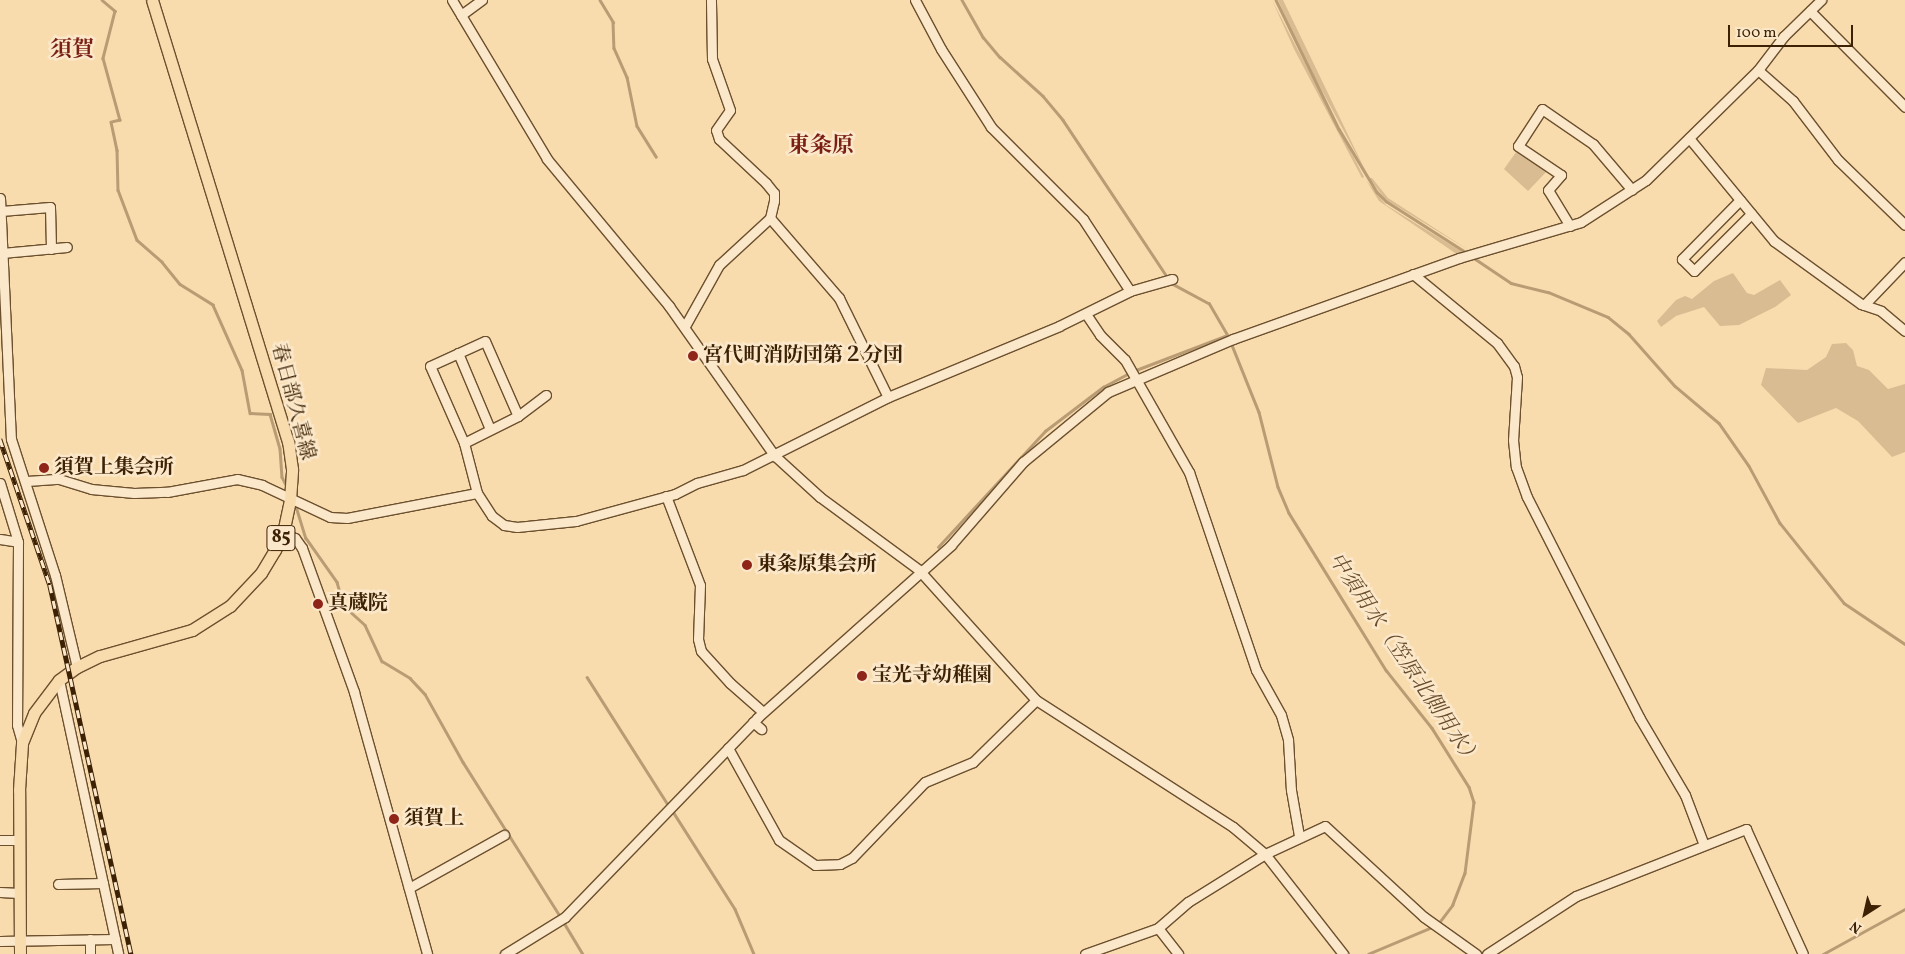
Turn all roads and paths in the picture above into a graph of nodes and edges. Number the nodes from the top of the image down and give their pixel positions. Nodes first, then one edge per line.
1 (152, 0) edge
2 (452, 0) edge
3 (482, 0) edge
4 (711, 0) edge
5 (915, 0) edge
6 (1821, 0) edge
7 (1810, 11) junction
8 (461, 15) junction
9 (1758, 70) junction
10 (1905, 107) edge
11 (1689, 138) junction
12 (1632, 190) junction
13 (0, 198) edge
14 (1740, 200) junction
15 (1, 211) edge
16 (1751, 214) junction
17 (770, 218) junction
18 (1570, 226) junction
19 (1905, 226) edge
20 (68, 247) dead end
21 (51, 249) junction
22 (2, 253) junction
23 (1905, 262) edge
24 (1413, 274) junction
25 (1172, 279) dead end
26 (1130, 291) junction
27 (1864, 306) junction
28 (1086, 314) junction
29 (685, 326) junction
30 (1905, 331) edge
31 (3, 338) edge
32 (458, 353) junction
33 (1134, 378) junction
34 (546, 395) dead end
35 (888, 398) junction
36 (518, 416) junction
37 (490, 429) junction
38 (464, 443) junction
39 (775, 456) junction
40 (27, 481) junction
41 (0, 483) edge
42 (477, 493) junction
43 (666, 496) junction
44 (290, 500) junction
45 (283, 533) junction
46 (0, 539) edge
47 (18, 542) junction
48 (919, 570) junction
49 (77, 667) junction
50 (59, 680) junction
51 (1036, 700) junction
52 (763, 712) junction
53 (753, 722) junction
54 (762, 729) dead end
55 (22, 742) junction
56 (728, 748) junction
57 (504, 835) dead end
58 (1299, 836) junction
59 (0, 840) edge
60 (19, 840) junction
61 (1704, 845) junction
62 (1265, 854) junction
63 (103, 883) junction
64 (58, 884) dead end
65 (409, 888) junction
66 (0, 892) edge
67 (19, 893) junction
68 (1158, 928) junction
69 (90, 939) junction
70 (115, 939) junction
71 (20, 940) junction
72 (0, 941) edge
73 (20, 954) edge
74 (90, 954) edge
75 (118, 954) edge
76 (428, 954) edge
77 (505, 954) edge
78 (1085, 954) edge
79 (1178, 954) edge
80 (1343, 954) edge
81 (1476, 954) edge
82 (1487, 954) edge
83 (1803, 954) edge

1 - 44 main road, 春日部久喜線 / 85
2 - 8 street
3 - 8 street
4 - 17 street
5 - 26 street
6 - 7 street
7 - 9 street
7 - 10 street
8 - 29 street
9 - 11 street
9 - 19 street
11 - 12 street
11 - 14 street
12 - 18 street
12 - 18 street
13 - 15 street
14 - 16 street
14 - 16 street
15 - 21 street
15 - 22 street
16 - 27 street
17 - 29 street
17 - 35 street
18 - 24 street
20 - 21 street
21 - 22 street
22 - 31 street
23 - 27 street
24 - 33 street
24 - 61 street
25 - 26 street
26 - 28 street
27 - 30 street
28 - 33 street
28 - 35 street
29 - 39 street
31 - 40 street
32 - 36 street
32 - 37 street
32 - 38 street
33 - 48 street
33 - 58 street
34 - 36 street
35 - 39 street
36 - 37 street
37 - 38 street
38 - 42 street
39 - 43 street
39 - 48 street
40 - 44 street
40 - 49 street
41 - 47 street
42 - 43 street
42 - 44 street
43 - 52 street
44 - 45 main road, 春日部久喜線 / 85
45 - 49 main road, 春日部久喜線 / 85
45 - 65 street
46 - 47 street
47 - 55 street
48 - 51 street
48 - 52 street
49 - 50 main road, 春日部久喜線 / 85
50 - 55 main road, 春日部久喜線 / 85
50 - 63 street
51 - 56 street
51 - 62 street
52 - 53 street
53 - 54 street
53 - 56 street
55 - 60 main road, 春日部久喜線 / 85
56 - 77 street
57 - 65 street
58 - 62 street
58 - 81 street
59 - 60 street
60 - 67 main road, 春日部久喜線 / 85
61 - 82 street
61 - 83 street
62 - 68 street
62 - 80 street
63 - 64 street
63 - 70 street
65 - 76 street
66 - 67 street
67 - 71 main road, 春日部久喜線 / 85
68 - 78 street
68 - 79 street
69 - 70 street
69 - 71 street
69 - 74 street
70 - 75 street
71 - 72 street
71 - 73 main road, 春日部久喜線 / 85

